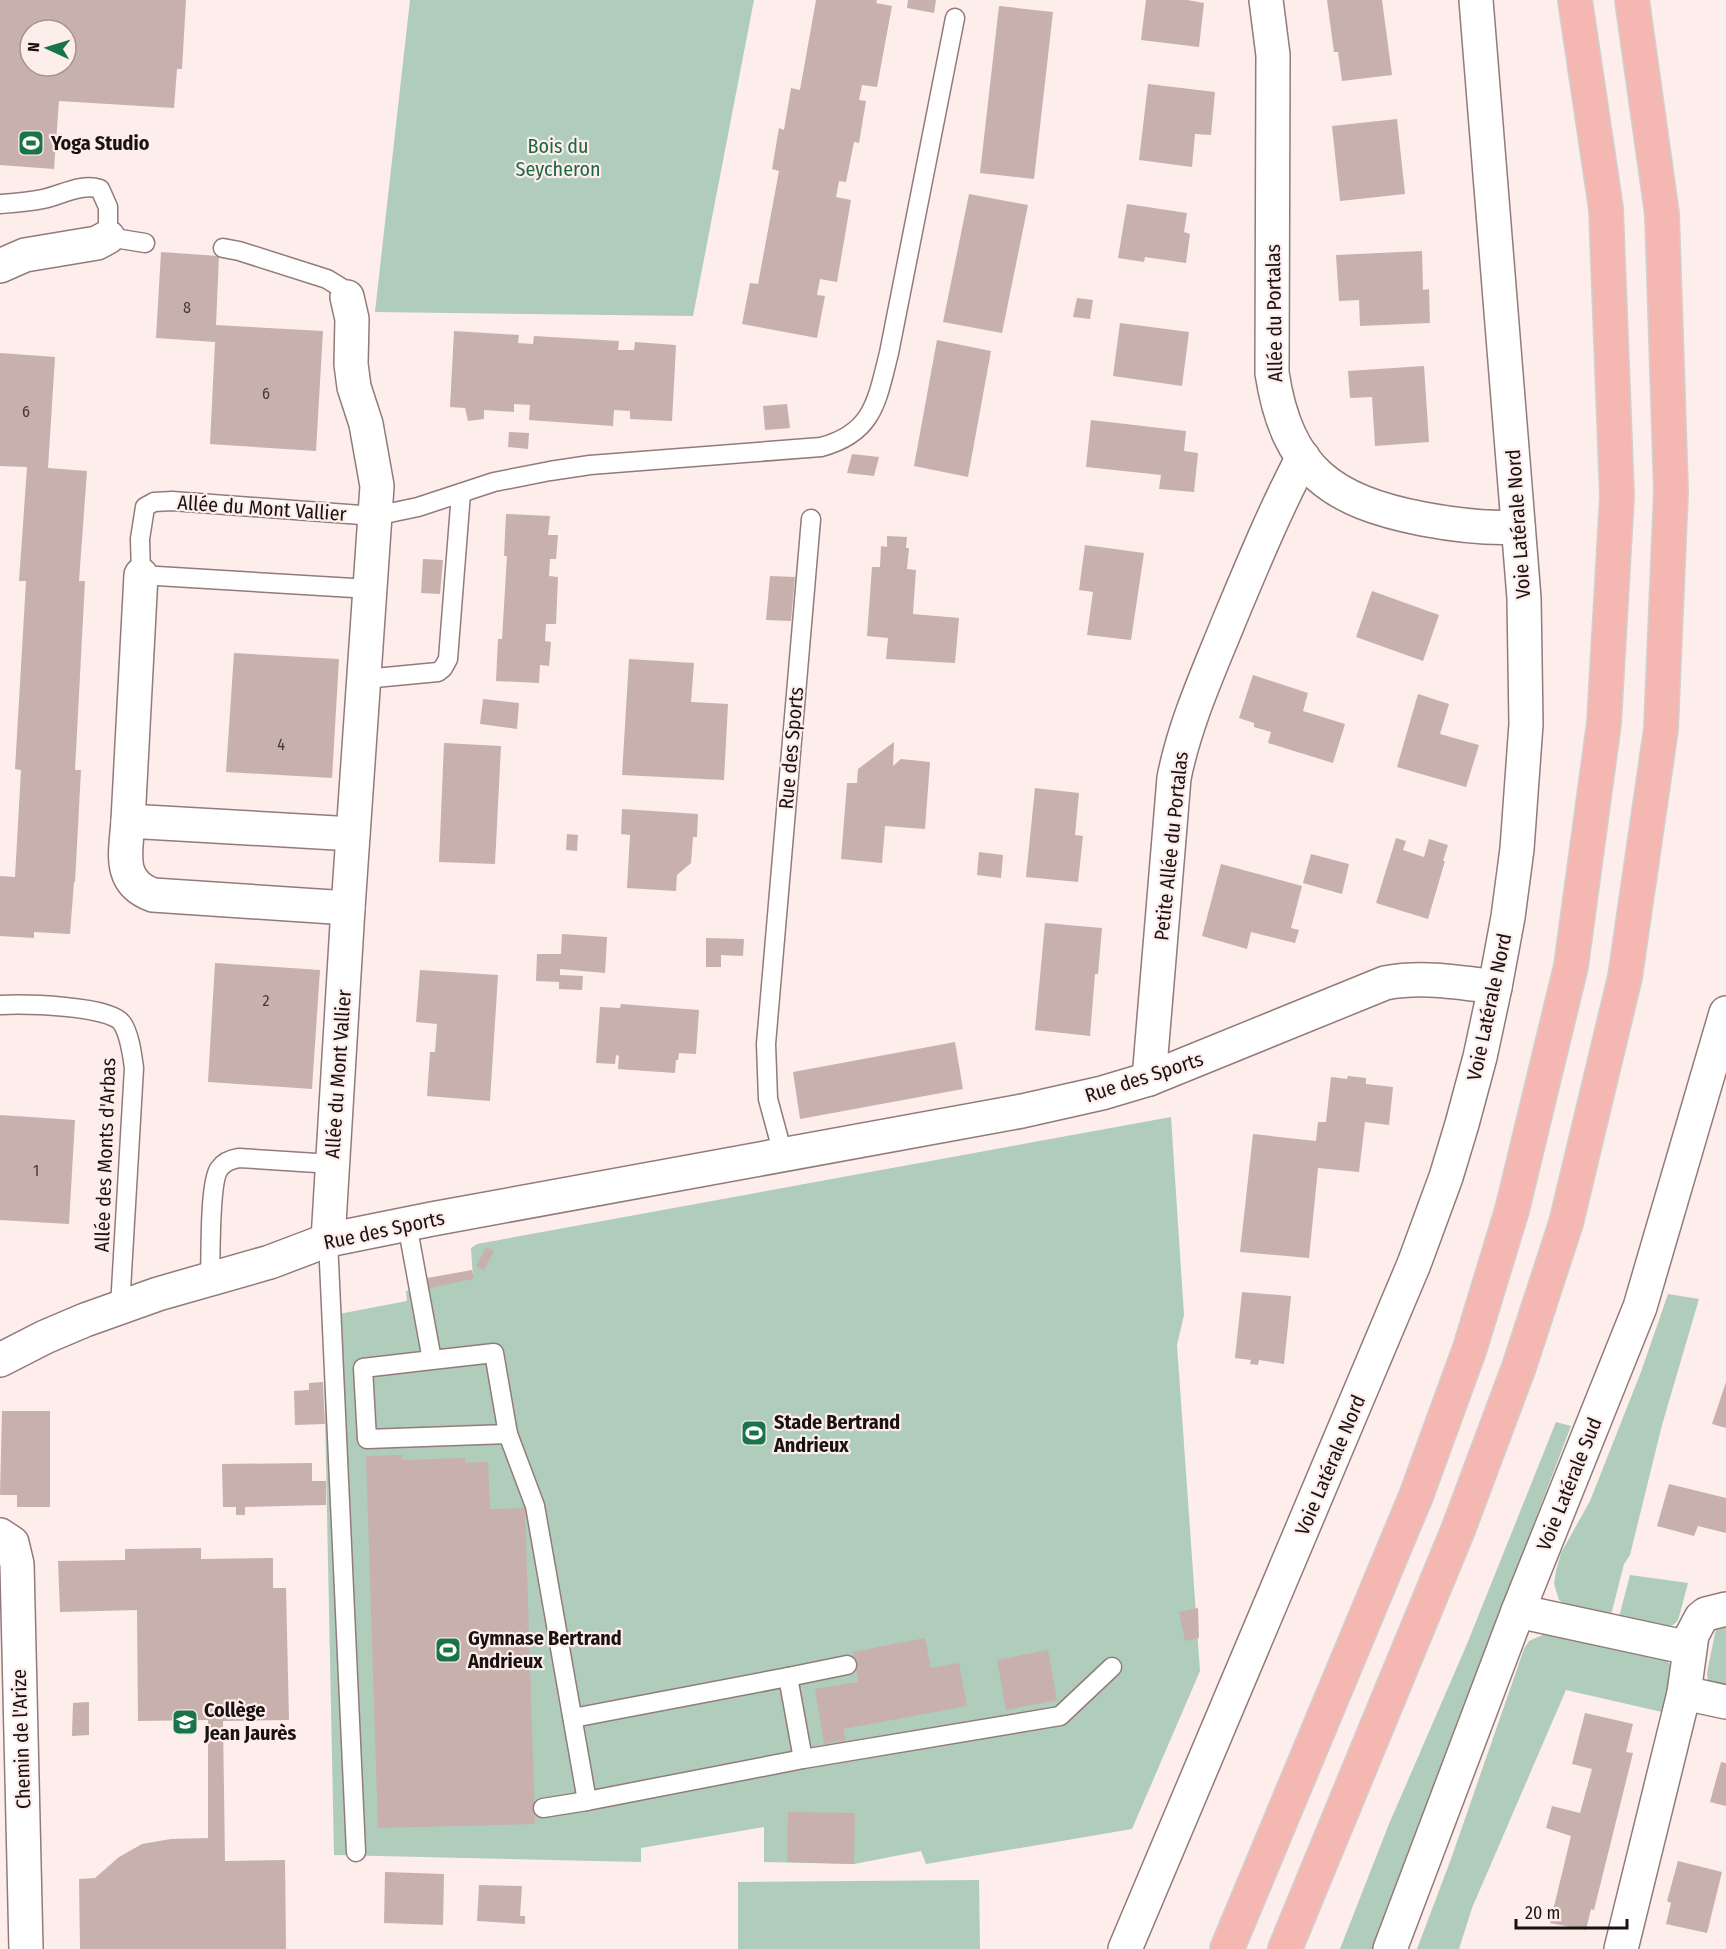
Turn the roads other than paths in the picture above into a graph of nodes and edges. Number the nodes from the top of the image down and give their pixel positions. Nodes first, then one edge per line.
1 (1266, 0) edge
2 (1476, 0) edge
3 (1575, 0) edge
4 (1632, 0) edge
5 (955, 18) dead end
6 (0, 204) edge
7 (108, 237) junction
8 (145, 243) dead end
9 (223, 248) dead end
10 (0, 266) edge
11 (348, 297) joint
12 (1303, 457) junction
13 (461, 493) junction
14 (375, 516) junction
15 (811, 519) dead end
16 (1518, 527) junction
17 (141, 575) junction
18 (370, 589) junction
19 (364, 679) junction
20 (128, 821) junction
21 (353, 834) junction
22 (348, 908) junction
23 (1495, 987) junction
24 (0, 1005) edge
25 (1726, 1013) edge
26 (1149, 1079) junction
27 (783, 1154) junction
28 (332, 1164) junction
29 (407, 1224) junction
30 (328, 1240) junction
31 (210, 1280) junction
32 (120, 1307) junction
33 (0, 1360) edge
34 (432, 1360) junction
35 (508, 1434) junction
36 (0, 1535) edge
37 (1726, 1609) edge
38 (1518, 1611) junction
39 (1689, 1648) junction
40 (847, 1665) dead end
41 (1112, 1667) dead end
42 (788, 1677) junction
43 (1684, 1693) junction
44 (1726, 1702) edge
45 (573, 1718) junction
46 (803, 1760) junction
47 (587, 1801) junction
48 (543, 1808) dead end
49 (356, 1852) dead end
50 (26, 1949) edge
51 (1125, 1949) edge
52 (1227, 1949) edge
53 (1285, 1949) edge
54 (1390, 1949) edge
55 (1621, 1949) edge

1 - 12 street, Allée du Portalas
2 - 16 street, Voie Latérale Nord
3 - 52 highway
4 - 53 highway
5 - 13 lane
6 - 7 lane
7 - 8 lane
7 - 10 street
9 - 11 lane
11 - 14 street, Allée du Mont Vallier
12 - 16 street, Allée du Portalas
12 - 26 street, Petite Allée du Portalas
13 - 14 lane
13 - 19 lane
14 - 17 lane, Allée du Mont Vallier
14 - 18 street, Allée du Mont Vallier
15 - 27 lane, Rue des Sports
16 - 23 street, Voie Latérale Nord
17 - 18 lane
17 - 20 street, Allée du Mont Vallier
18 - 19 street, Allée du Mont Vallier
19 - 21 street, Allée du Mont Vallier
20 - 21 street
20 - 22 street, Allée du Mont Vallier
21 - 22 street, Allée du Mont Vallier
22 - 28 street, Allée du Mont Vallier
23 - 26 street, Rue des Sports
23 - 51 street, Voie Latérale Nord
24 - 32 lane, Allée des Monts d'Arbas
25 - 38 street, Voie Latérale Sud
26 - 27 street, Rue des Sports
27 - 29 street, Rue des Sports
28 - 30 street, Allée du Mont Vallier
28 - 31 lane
29 - 30 street, Rue des Sports
29 - 34 lane
30 - 31 street, Rue des Sports
30 - 49 lane
31 - 32 street, Rue des Sports
32 - 33 street, Rue des Sports
34 - 35 lane
34 - 35 lane
35 - 45 lane
36 - 50 street, Chemin de l'Arize
37 - 39 street
38 - 39 street
38 - 54 street, Voie Latérale Sud
39 - 43 street
40 - 42 lane
41 - 46 lane
42 - 45 lane
42 - 46 lane
43 - 44 street
43 - 55 street
45 - 47 lane
46 - 47 lane
47 - 48 lane

